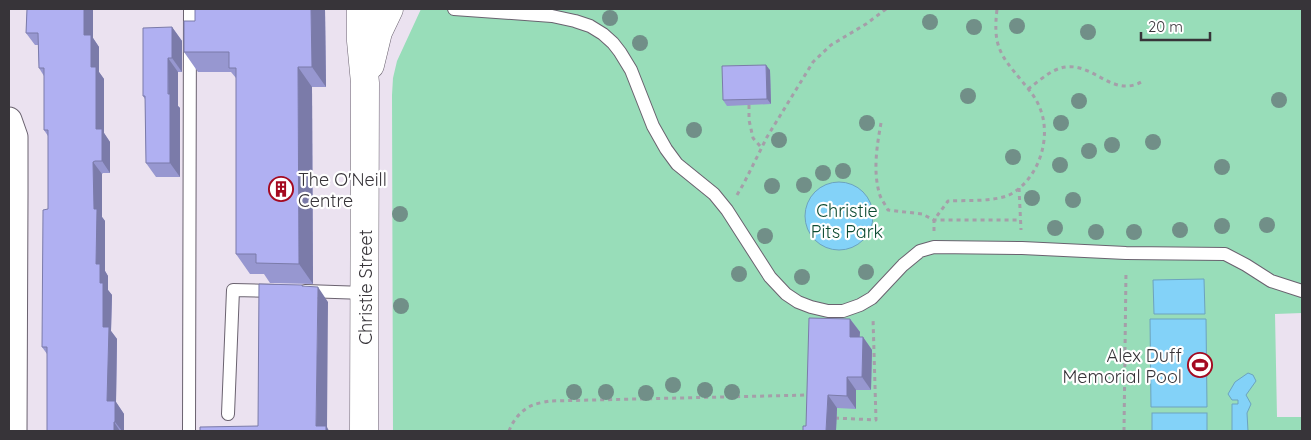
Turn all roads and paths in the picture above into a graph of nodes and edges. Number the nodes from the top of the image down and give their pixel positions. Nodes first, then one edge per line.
1 (190, 9) edge
2 (361, 9) edge
3 (389, 9) edge
4 (454, 9) edge
5 (886, 9) edge
6 (996, 9) edge
7 (1143, 81) dead end
8 (365, 83) junction
9 (1028, 89) junction
10 (749, 105) edge
11 (9, 120) edge
12 (881, 123) dead end
13 (762, 147) junction
14 (1018, 188) junction
15 (727, 210) junction
16 (934, 220) junction
17 (1020, 220) junction
18 (934, 248) junction
19 (1022, 248) junction
20 (1127, 290) dead end
21 (1302, 291) edge
22 (365, 292) junction
23 (872, 298) junction
24 (809, 402) edge
25 (228, 414) dead end
26 (828, 418) edge
27 (14, 431) edge
28 (190, 431) edge
29 (364, 431) edge
30 (509, 431) edge
31 (1124, 431) edge

1 - 28 lane
2 - 8 street, Christie Street
3 - 8 street, Christie Street
4 - 15 lane
5 - 13 path
6 - 9 path
7 - 9 path
8 - 22 street, Christie Street
9 - 14 path
10 - 13 path
11 - 27 street
12 - 16 path
13 - 15 path
14 - 16 path
14 - 17 path
15 - 23 lane
16 - 17 path
16 - 18 path
17 - 19 path
18 - 19 lane
18 - 23 lane
19 - 21 lane
20 - 31 path
22 - 25 lane
22 - 29 street, Christie Street
23 - 26 path
24 - 30 path

